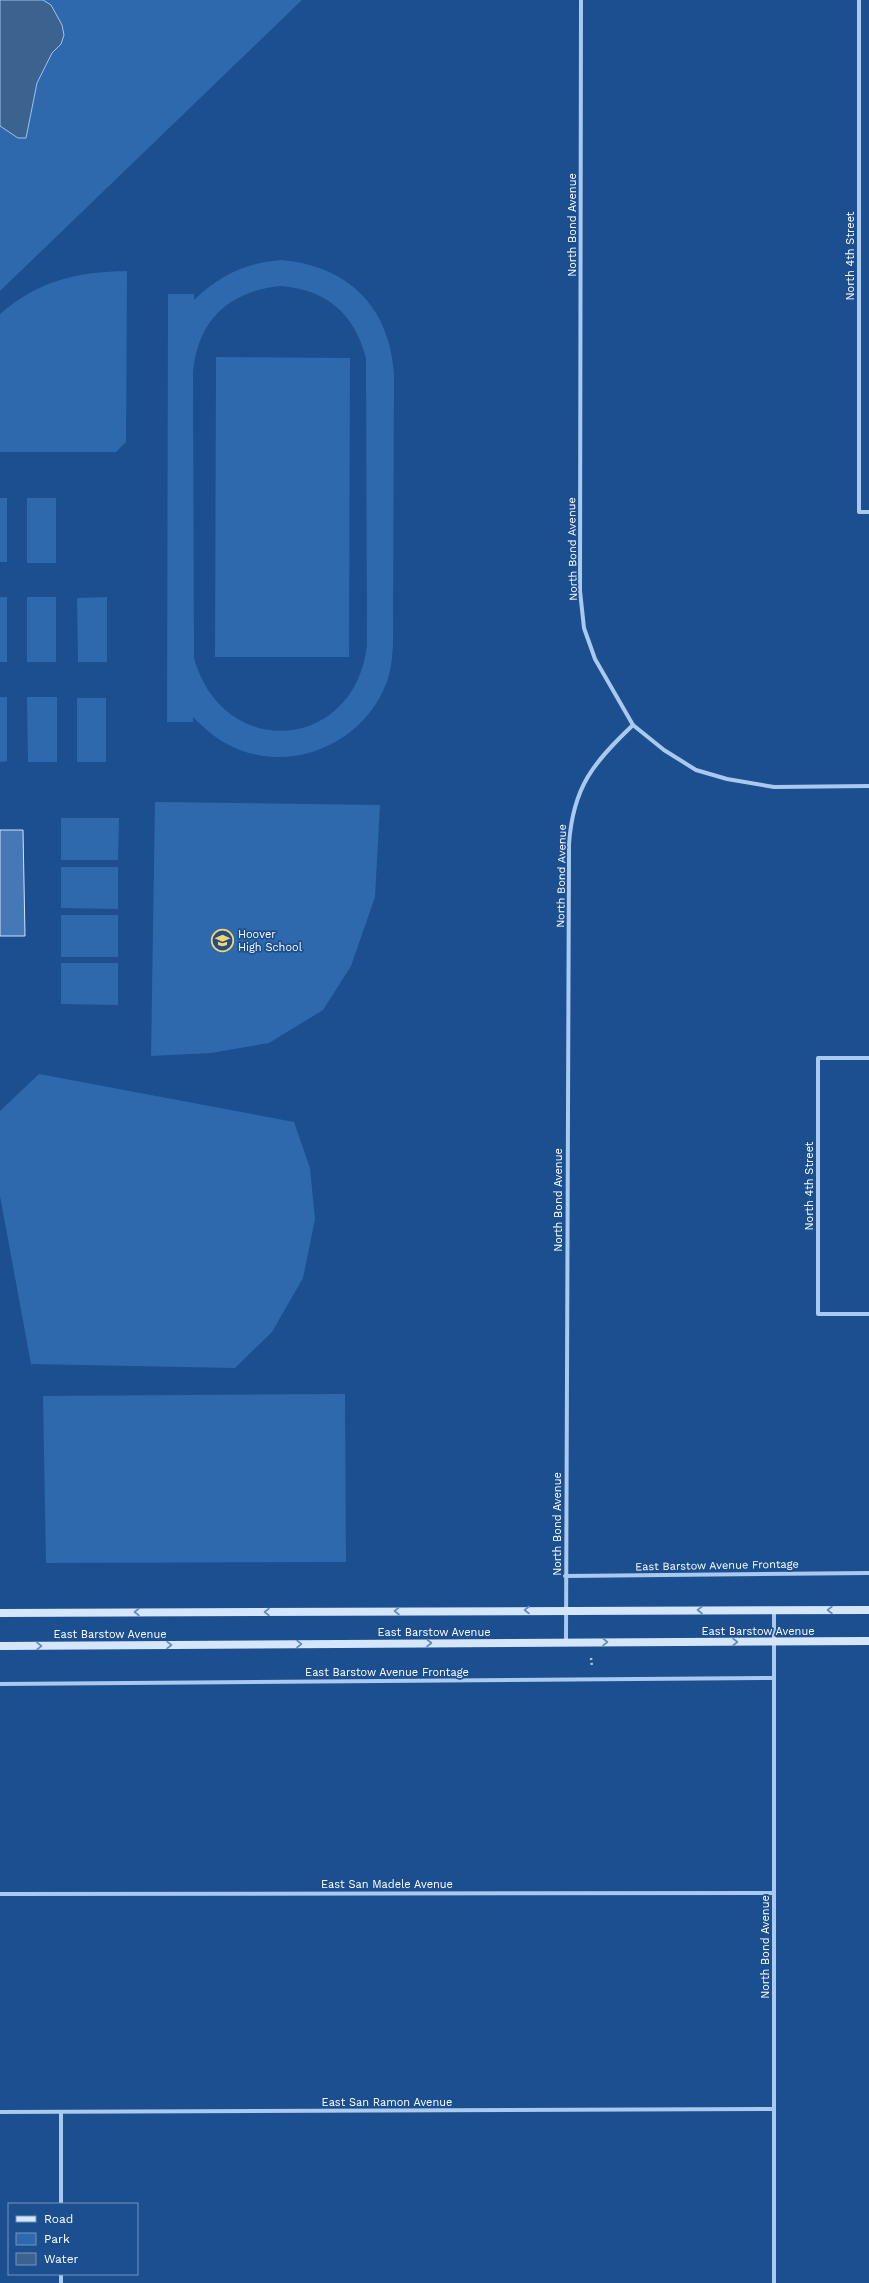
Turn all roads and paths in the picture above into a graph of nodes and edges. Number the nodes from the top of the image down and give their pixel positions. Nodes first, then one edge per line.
1 (581, 0) edge
2 (859, 0) edge
3 (869, 512) edge
4 (633, 725) junction
5 (869, 786) edge
6 (869, 1058) edge
7 (869, 1314) edge
8 (869, 1573) edge
9 (566, 1576) junction
10 (566, 1610) junction
11 (774, 1610) junction
12 (869, 1610) edge
13 (0, 1613) edge
14 (869, 1641) edge
15 (566, 1642) junction
16 (774, 1642) junction
17 (0, 1646) edge
18 (591, 1658) dead end
19 (592, 1667) dead end
20 (774, 1678) junction
21 (0, 1684) edge
22 (774, 1893) junction
23 (0, 1894) edge
24 (774, 2108) junction
25 (0, 2112) edge
26 (61, 2112) junction
27 (61, 2203) edge
28 (774, 2283) edge

1 - 4 street, North Bond Avenue
2 - 3 street, North 4th Street
4 - 5 street
4 - 9 street, North Bond Avenue
6 - 7 street, North 4th Street
8 - 9 street, East Barstow Avenue Frontage
9 - 10 street, North Bond Avenue
11 -> 10 main road, East Barstow Avenue
10 -> 13 main road, East Barstow Avenue
10 - 15 street, North Bond Avenue
12 -> 11 main road, East Barstow Avenue
11 - 16 street, North Bond Avenue
14 - 16 main road, East Barstow Avenue
15 -> 16 main road, East Barstow Avenue
17 -> 15 main road, East Barstow Avenue
16 - 20 street, North Bond Avenue
18 - 19 path
20 - 21 street, East Barstow Avenue Frontage
20 - 22 street, North Bond Avenue
22 - 23 street, East San Madele Avenue
22 - 24 street, North Bond Avenue
24 - 26 street, East San Ramon Avenue
24 - 28 street, North Bond Avenue
25 - 26 street, East San Ramon Avenue
26 - 27 street

